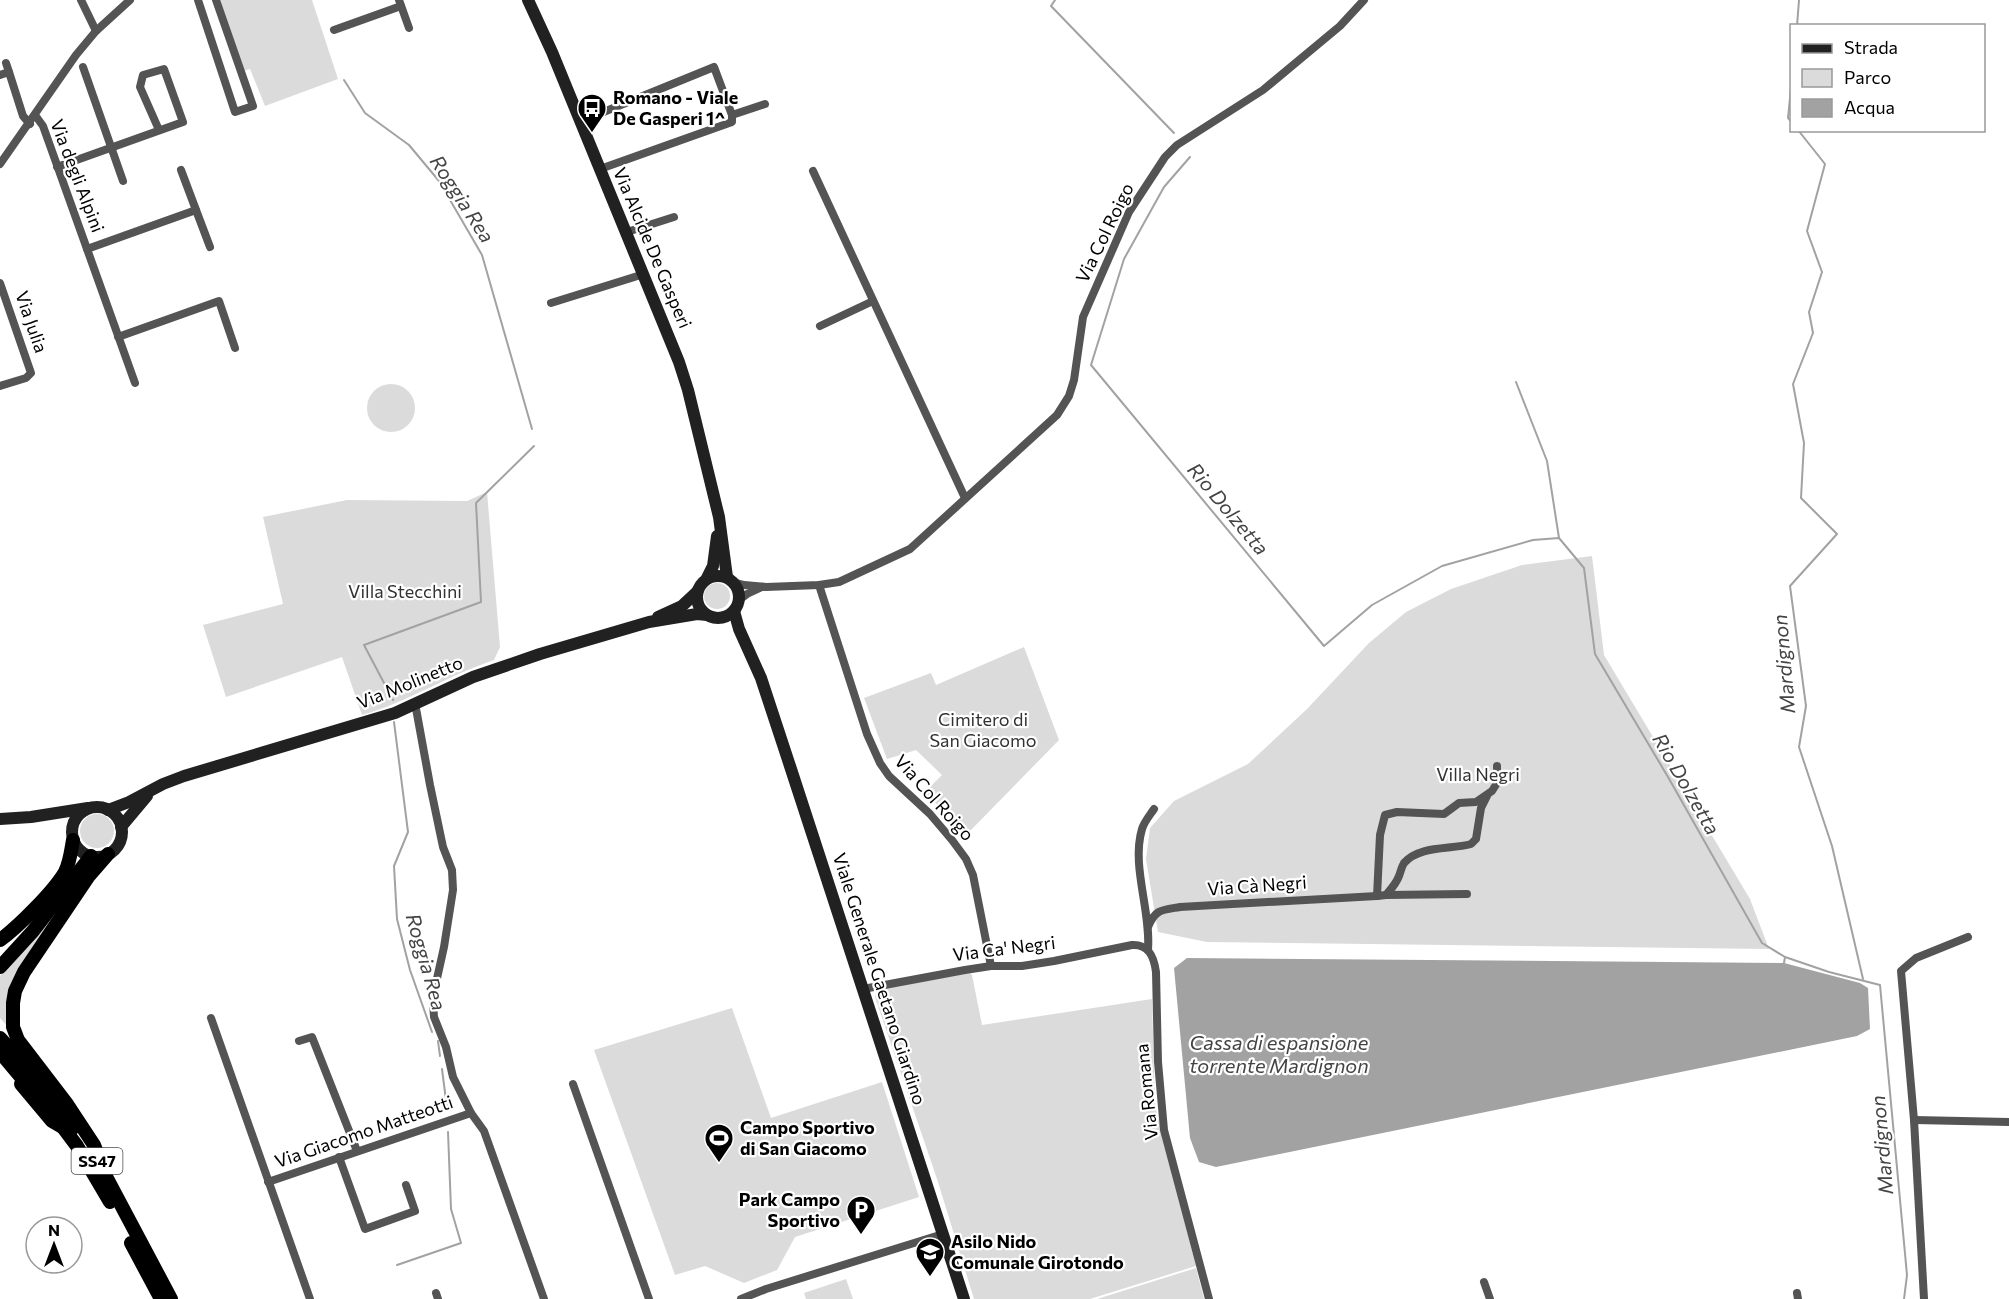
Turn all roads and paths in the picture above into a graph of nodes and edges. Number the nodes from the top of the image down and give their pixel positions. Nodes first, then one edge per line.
1 (81, 0) edge
2 (130, 0) edge
3 (198, 0) edge
4 (216, 0) edge
5 (528, 0) edge
6 (1364, 0) edge
7 (400, 3) edge
8 (409, 28) dead end
9 (334, 30) dead end
10 (96, 31) junction
11 (83, 67) dead end
12 (5, 70) edge
13 (765, 105) dead end
14 (35, 115) junction
15 (732, 115) junction
16 (579, 122) junction
17 (30, 124) junction
18 (159, 130) junction
19 (112, 148) junction
20 (0, 164) edge
21 (57, 167) junction
22 (600, 169) junction
23 (181, 170) dead end
24 (813, 171) dead end
25 (123, 181) dead end
26 (195, 210) junction
27 (674, 217) dead end
28 (627, 232) junction
29 (210, 247) dead end
30 (87, 249) junction
31 (644, 274) junction
32 (1, 288) edge
33 (873, 301) junction
34 (551, 303) dead end
35 (820, 326) dead end
36 (118, 337) junction
37 (235, 348) dead end
38 (135, 383) dead end
39 (0, 387) edge
40 (965, 498) junction
41 (719, 517) junction
42 (707, 578) junction
43 (730, 580) junction
44 (819, 585) junction
45 (762, 587) junction
46 (697, 592) junction
47 (737, 606) junction
48 (711, 617) junction
49 (649, 622) junction
50 (758, 670) junction
51 (415, 703) junction
52 (1497, 766) dead end
53 (151, 790) junction
54 (1487, 796) junction
55 (92, 807) junction
56 (1154, 809) dead end
57 (108, 810) junction
58 (51, 814) junction
59 (0, 819) edge
60 (121, 826) junction
61 (73, 833) junction
62 (108, 854) junction
63 (91, 856) junction
64 (1467, 894) dead end
65 (1382, 896) junction
66 (1148, 927) junction
67 (1968, 937) dead end
68 (0, 940) edge
69 (1148, 950) junction
70 (991, 966) junction
71 (0, 967) edge
72 (863, 989) junction
73 (211, 1018) dead end
74 (0, 1038) edge
75 (299, 1041) dead end
76 (0, 1052) edge
77 (0, 1060) edge
78 (573, 1084) dead end
79 (471, 1113) junction
80 (1914, 1119) junction
81 (2009, 1122) edge
82 (64, 1128) junction
83 (357, 1151) junction
84 (339, 1157) junction
85 (105, 1174) junction
86 (268, 1182) junction
87 (406, 1185) dead end
88 (943, 1234) junction
89 (1484, 1282) dead end
90 (161, 1299) edge
91 (171, 1299) edge
92 (310, 1299) edge
93 (544, 1299) edge
94 (649, 1299) edge
95 (741, 1299) edge
96 (964, 1299) edge
97 (1209, 1299) edge
98 (1490, 1299) edge
99 (1924, 1299) edge

1 - 10 street
2 - 10 street
3 - 4 street
5 - 16 main road, Via Alcide De Gasperi
6 - 40 street, Via Col Roigo
7 - 8 street
7 - 9 street
10 - 14 street
11 - 19 street
12 - 17 street
13 - 15 street
14 - 17 street
14 - 21 street, Via degli Alpini
15 - 16 street
15 - 22 street
16 - 22 main road, Via Alcide De Gasperi
17 - 20 street
18 - 18 street
18 - 19 street
19 - 21 street
19 - 25 street
21 - 30 street, Via degli Alpini
22 - 28 main road, Via Alcide De Gasperi
23 - 26 street
24 - 33 street
26 - 29 street
26 - 30 street, Via degli Alpini
27 - 28 street
28 - 31 main road, Via Alcide De Gasperi
30 - 36 street, Via degli Alpini
31 - 34 street
31 - 41 main road, Via Alcide De Gasperi
32 - 39 street, Via Julia
33 - 35 street
33 - 40 street
36 - 37 street
36 - 38 street, Via degli Alpini
40 - 44 street, Via Col Roigo
41 - 42 main road, Via Alcide De Gasperi
41 - 43 main road, Via Alcide De Gasperi
42 - 43 main road
42 - 46 main road
43 - 45 street, Via Col Roigo
43 - 47 main road
44 - 45 street, Via Col Roigo
44 - 70 street, Via Col Roigo
45 - 47 street, Via Col Roigo
46 - 48 main road
46 - 49 main road, Via Molinetto
47 - 48 main road
47 - 50 main road, Viale Generale Gaetano Giardino
48 - 49 main road, Via Molinetto
48 - 50 main road, Viale Generale Gaetano Giardino
49 - 51 main road, Via Molinetto
50 - 72 main road, Viale Generale Gaetano Giardino
51 - 53 main road, Via Molinetto
51 - 79 street, Via Giacomo Matteotti
52 - 54 street
53 - 57 main road, Via Molinetto
53 - 60 main road, Via Molinetto
54 - 65 street
54 - 65 street
55 - 57 main road
55 - 58 main road
55 - 61 main road
56 - 66 street
57 - 60 main road
58 - 59 main road
58 - 61 main road
60 - 62 main road, Via Molinetto
61 - 63 main road
61 - 68 highway
62 - 63 main road
62 - 85 highway
63 - 71 highway
64 - 65 street, Via Cà Negri
65 - 66 street, Via Cà Negri
66 - 69 street
67 - 80 street
69 - 70 street, Via Ca' Negri
69 - 97 street, Via Romana
70 - 72 street, Via Ca' Negri
72 - 88 main road, Viale Generale Gaetano Giardino
73 - 86 street
74 - 85 highway, SS47
75 - 83 street
76 - 82 highway, SS47
77 - 82 highway
78 - 94 street
79 - 83 street, Via Giacomo Matteotti
79 - 93 street, Via Giacomo Matteotti
80 - 81 street
80 - 99 street
82 - 90 highway, SS47
83 - 84 street, Via Giacomo Matteotti
84 - 86 street, Via Giacomo Matteotti
84 - 87 street
85 - 91 highway, SS47
86 - 92 street
88 - 95 street
88 - 96 main road, Viale Generale Gaetano Giardino
89 - 98 street

